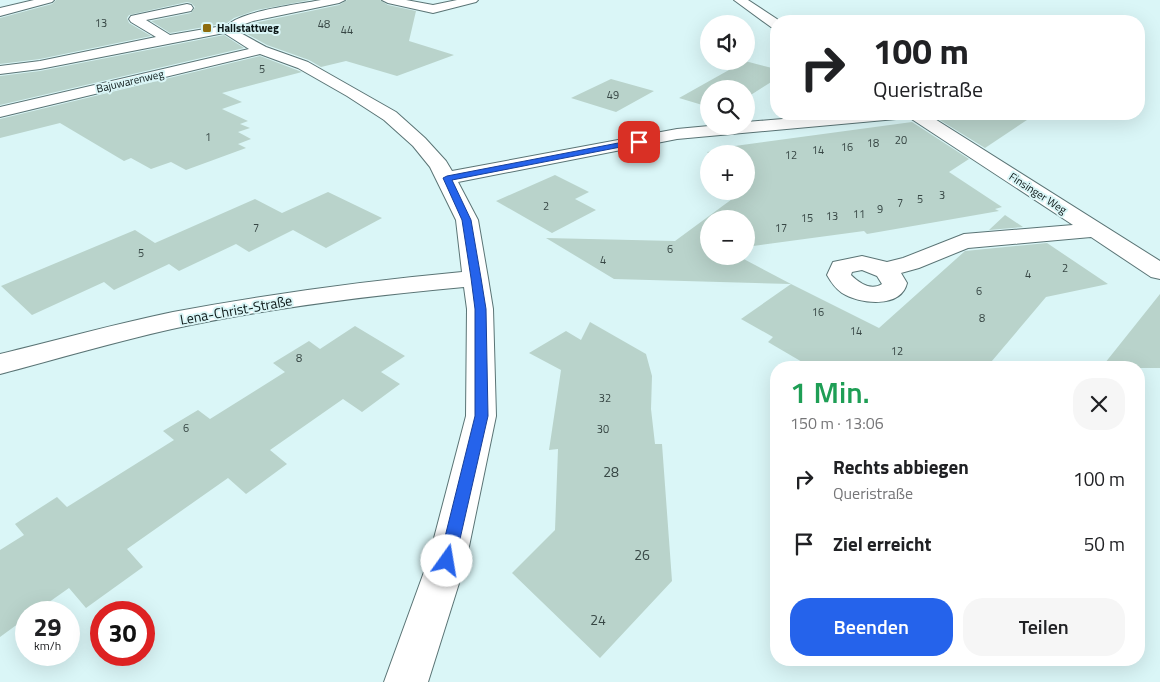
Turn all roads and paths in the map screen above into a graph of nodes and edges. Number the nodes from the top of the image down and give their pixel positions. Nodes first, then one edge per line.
1 (48, 0) edge
2 (388, 0) edge
3 (472, 0) edge
4 (740, 0) edge
5 (332, 1) edge
6 (187, 8) dead end
7 (0, 12) edge
8 (770, 20) edge
9 (231, 28) junction
10 (168, 39) junction
11 (261, 50) junction
12 (0, 70) edge
13 (0, 112) edge
14 (830, 120) edge
15 (925, 120) edge
16 (447, 178) junction
17 (1095, 230) junction
18 (884, 270) dead end
19 (1160, 272) edge
20 (476, 278) junction
21 (0, 364) edge
22 (406, 682) edge

1 - 7 street
2 - 3 street
4 - 8 street
5 - 9 street
6 - 10 street
9 - 10 street
9 - 11 street
10 - 12 street
11 - 13 street, Bajuwarenweg
11 - 16 street
14 - 16 street
15 - 17 street, Finsinger Weg
16 - 20 street
17 - 18 street
17 - 19 street, Finsinger Weg
20 - 21 street, Lena-Christ-Straße
20 - 22 street

